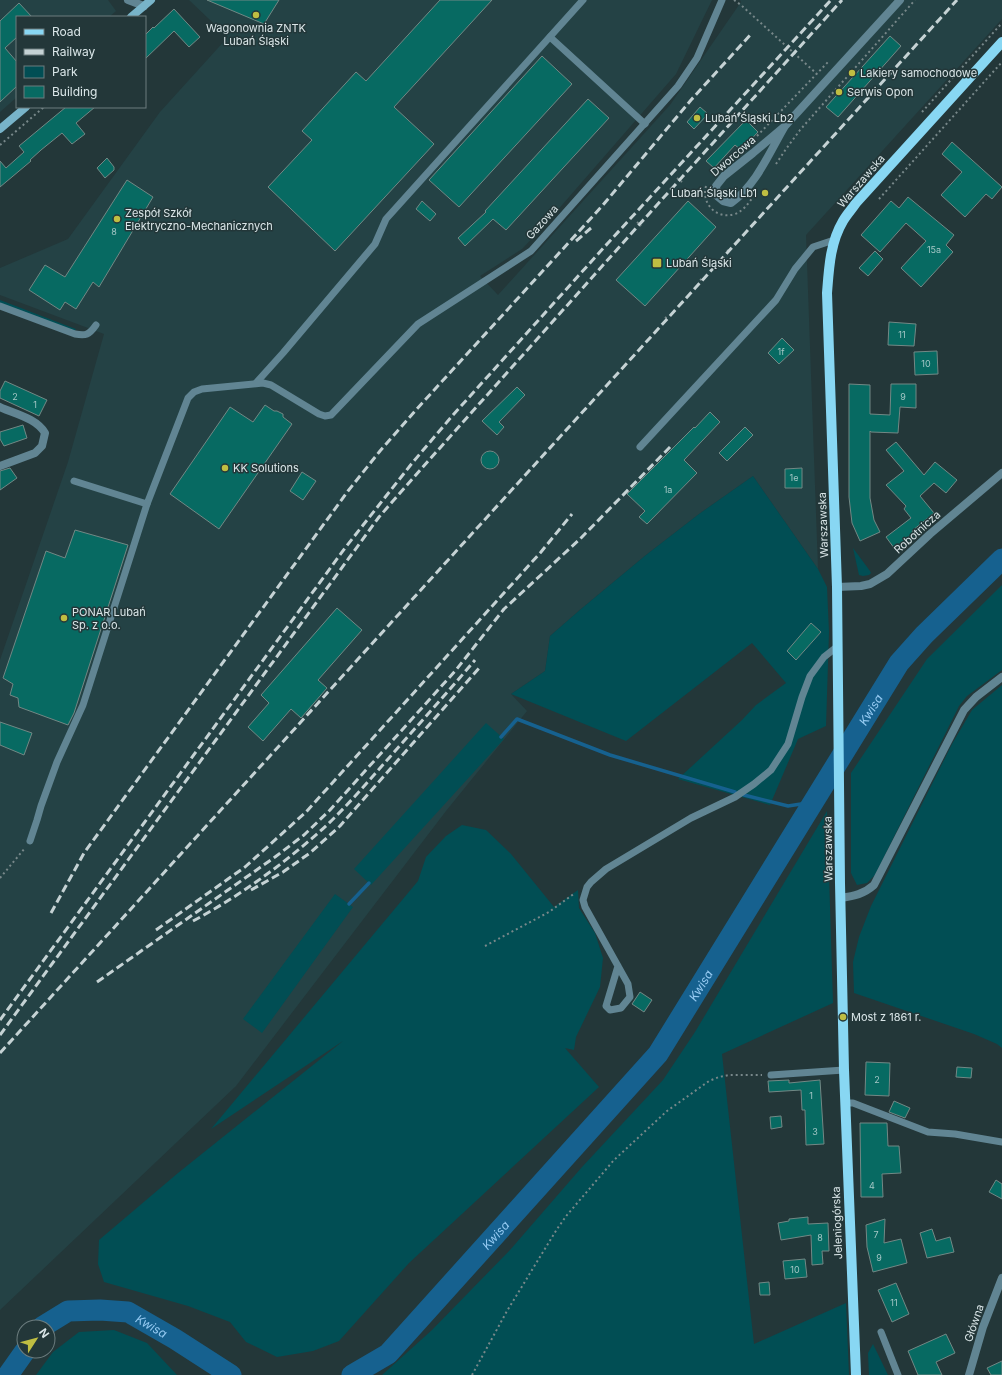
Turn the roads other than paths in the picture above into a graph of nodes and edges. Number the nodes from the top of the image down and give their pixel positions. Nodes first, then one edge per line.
1 (128, 0) edge
2 (151, 0) edge
3 (583, 0) edge
4 (722, 0) edge
5 (900, 0) edge
6 (144, 6) junction
7 (132, 16) edge
8 (550, 38) junction
9 (1002, 42) edge
10 (25, 108) edge
11 (645, 124) junction
12 (785, 126) junction
13 (0, 129) edge
14 (834, 240) junction
15 (0, 306) edge
16 (96, 325) dead end
17 (256, 383) junction
18 (0, 407) edge
19 (640, 447) dead end
20 (0, 466) edge
21 (1002, 473) edge
22 (74, 481) dead end
23 (147, 504) junction
24 (837, 587) junction
25 (838, 650) junction
26 (1002, 677) edge
27 (30, 841) road end
28 (841, 898) junction
29 (618, 966) junction
30 (844, 1070) junction
31 (771, 1075) road end
32 (845, 1103) junction
33 (1002, 1142) edge
34 (1002, 1278) edge
35 (881, 1332) dead end
36 (856, 1375) edge
37 (898, 1375) edge
38 (969, 1375) edge

1 - 6 street
2 - 6 main road
3 - 8 lane
4 - 11 lane, Gazowa
5 - 12 street, Dworcowa
6 - 7 main road
8 - 11 lane
8 - 17 lane
9 - 14 main road, Warszawska
10 - 13 main road
11 - 17 lane, Gazowa
12 - 12 street, Dworcowa
14 - 19 lane
14 - 24 main road, Warszawska
15 - 16 lane
17 - 23 lane
18 - 20 street
21 - 24 street, Robotnicza
22 - 23 lane
23 - 27 lane
24 - 25 main road, Warszawska
25 - 28 main road, Warszawska
25 - 29 lane
26 - 28 street
28 - 30 main road, Warszawska
29 - 29 lane
30 - 31 lane
30 - 32 main road, Jeleniogórska
32 - 33 lane
32 - 36 main road, Jeleniogórska
34 - 38 street, Główna
35 - 37 lane

